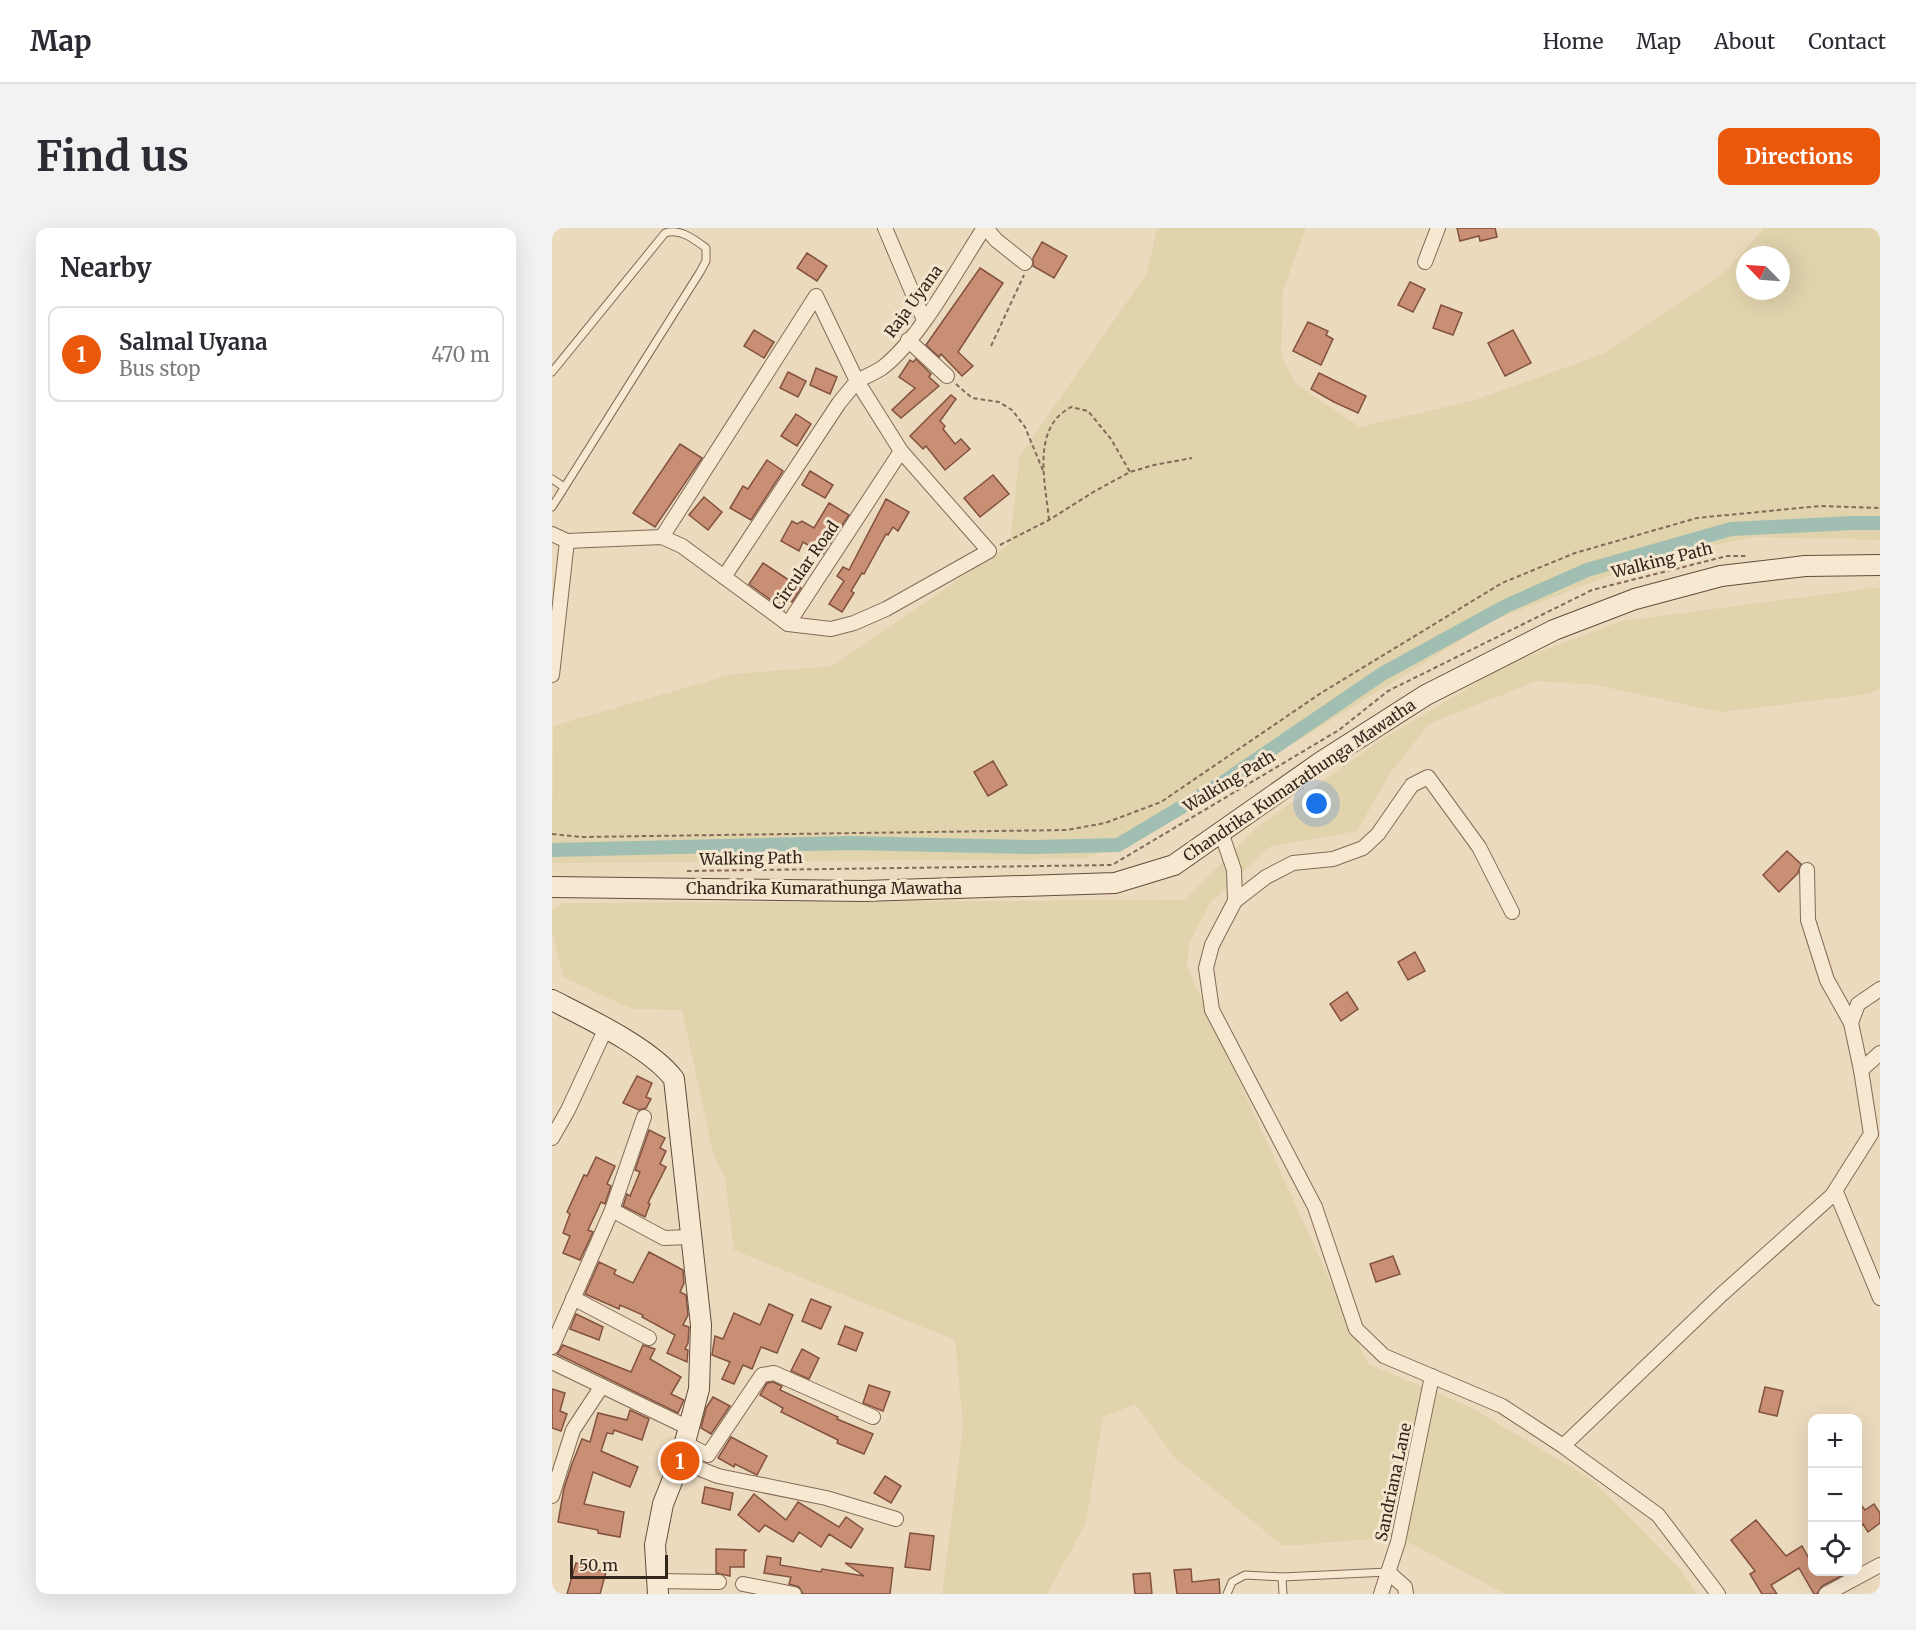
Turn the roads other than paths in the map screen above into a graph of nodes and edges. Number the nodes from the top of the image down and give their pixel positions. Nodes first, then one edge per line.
1 (885, 228) edge
2 (985, 228) edge
3 (1438, 228) edge
4 (1425, 262) dead end
5 (1025, 263) road end
6 (924, 321) junction
7 (908, 340) junction
8 (552, 372) edge
9 (947, 376) road end
10 (857, 381) junction
11 (901, 452) junction
12 (552, 479) edge
13 (564, 487) junction
14 (552, 507) edge
15 (552, 534) edge
16 (662, 537) junction
17 (567, 541) junction
18 (1880, 565) edge
19 (723, 577) junction
20 (788, 624) junction
21 (552, 675) edge
22 (1221, 832) junction
23 (1807, 870) dead end
24 (552, 887) edge
25 (1235, 901) junction
26 (1512, 912) dead end
27 (1880, 989) edge
28 (552, 1000) edge
29 (1851, 1023) junction
30 (606, 1028) junction
31 (1880, 1053) edge
32 (1861, 1070) junction
33 (644, 1117) dead end
34 (552, 1138) edge
35 (1833, 1194) junction
36 (612, 1210) junction
37 (690, 1237) junction
38 (573, 1298) junction
39 (1880, 1298) edge
40 (649, 1338) dead end
41 (552, 1347) edge
42 (552, 1362) edge
43 (1432, 1376) junction
44 (602, 1386) junction
45 (873, 1417) dead end
46 (685, 1444) junction
47 (1563, 1446) junction
48 (552, 1496) edge
49 (896, 1520) dead end
50 (1880, 1564) edge
51 (1388, 1572) junction
52 (1282, 1577) junction
53 (719, 1582) dead end
54 (743, 1584) dead end
55 (657, 1588) edge
56 (794, 1594) edge
57 (1227, 1594) edge
58 (1283, 1594) edge
59 (1381, 1594) edge
60 (1406, 1594) edge
61 (1718, 1594) edge
62 (1826, 1594) edge

1 - 6 street
2 - 5 street
2 - 6 street, Raja Uyana
3 - 4 street
6 - 7 street, Raja Uyana
7 - 9 street
7 - 10 street, Raja Uyana
8 - 13 lane
10 - 11 street
10 - 16 street
10 - 19 street
11 - 20 street, Circular Road
11 - 20 street
12 - 13 lane
13 - 14 lane
15 - 17 street
16 - 17 street
16 - 19 street, Circular Road
17 - 21 street
18 - 22 main road, Chandrika Kumarathunga Mawatha
19 - 20 street, Circular Road
22 - 24 main road, Chandrika Kumarathunga Mawatha
22 - 25 street
23 - 29 street
25 - 26 street
25 - 43 street
27 - 29 street
28 - 30 main road
29 - 32 street
30 - 34 street
30 - 37 main road
31 - 32 street
32 - 35 street
33 - 36 street
35 - 39 street
35 - 47 street
36 - 37 street
36 - 38 street
37 - 46 main road
38 - 40 street
38 - 41 street
42 - 44 street
43 - 47 street
43 - 51 street, Sandriana Lane
44 - 46 street
44 - 48 street
45 - 46 street
46 - 49 street
46 - 55 main road
47 - 61 street
50 - 62 street
51 - 52 lane
51 - 59 street, Sandriana Lane
51 - 60 street
52 - 57 lane
52 - 58 lane
53 - 55 street
54 - 56 street

